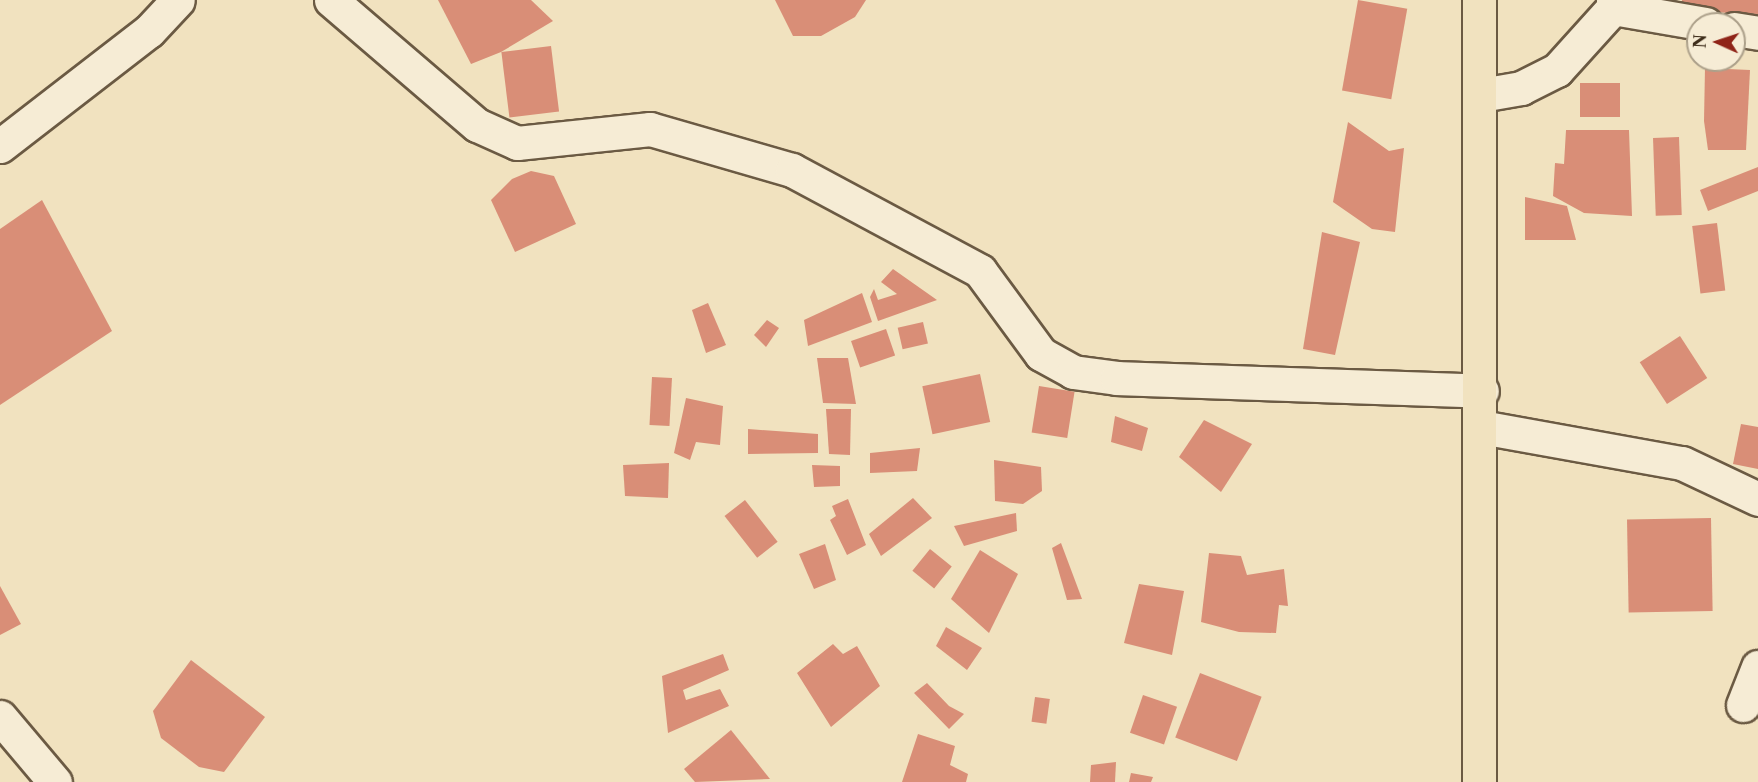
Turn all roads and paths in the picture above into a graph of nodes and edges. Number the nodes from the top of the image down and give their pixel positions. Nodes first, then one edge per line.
1 (178, 0) edge
2 (331, 0) edge
3 (1479, 0) edge
4 (1613, 4) edge
5 (1686, 20) edge
6 (1481, 95) junction
7 (0, 146) edge
8 (1482, 391) junction
9 (1481, 427) junction
10 (1758, 499) edge
11 (1758, 667) edge
12 (1743, 705) dead end
13 (0, 717) edge
14 (55, 782) edge
15 (1479, 782) edge

1 - 7 street
2 - 8 street
3 - 6 main road
4 - 5 street
4 - 6 street
6 - 8 main road
8 - 9 main road
9 - 10 street
9 - 15 main road
11 - 12 street
13 - 14 street

